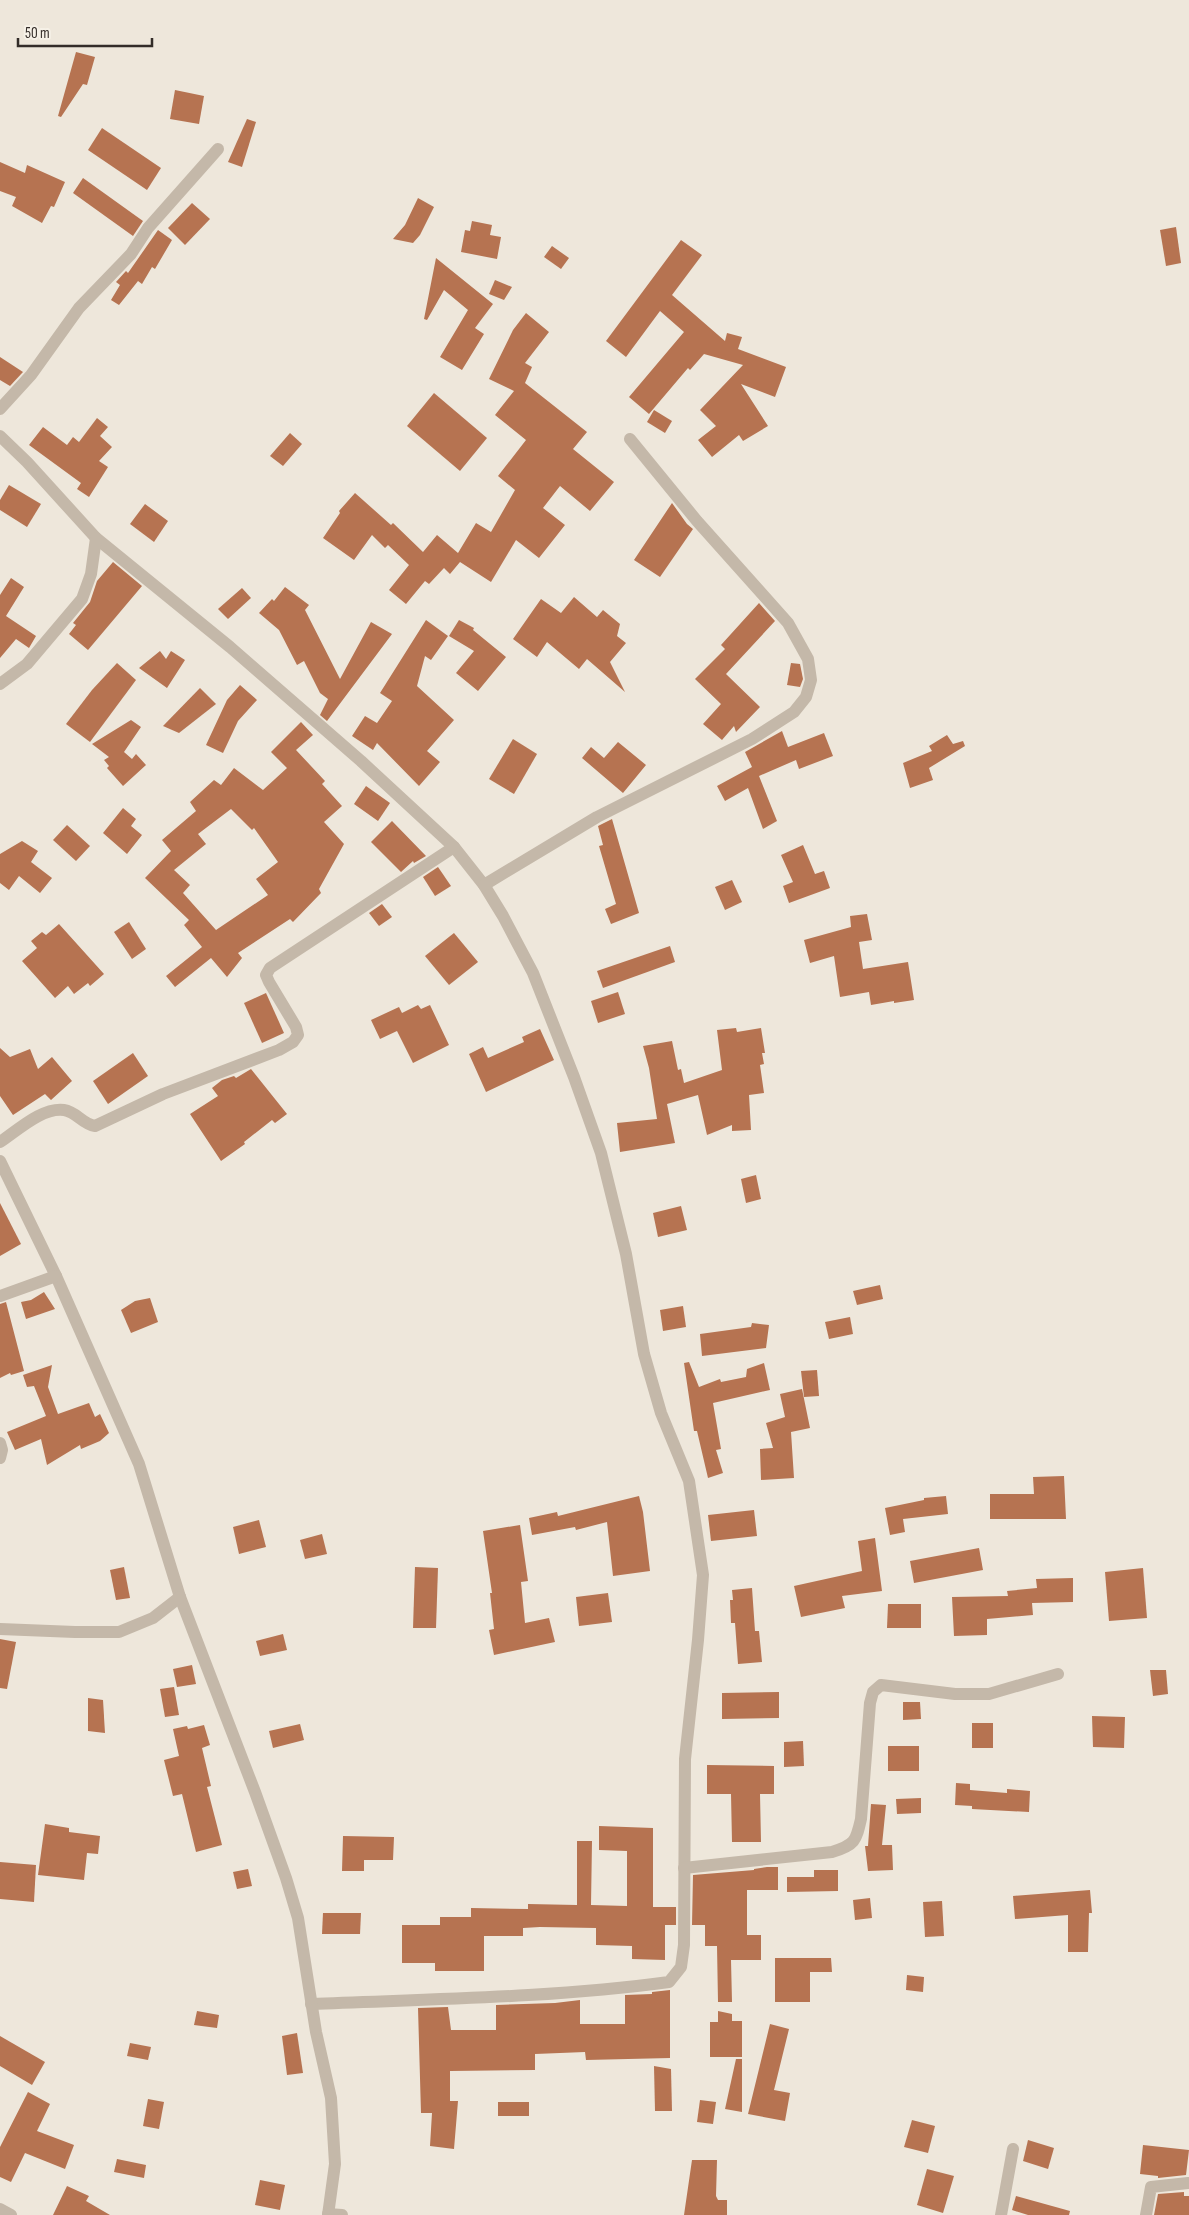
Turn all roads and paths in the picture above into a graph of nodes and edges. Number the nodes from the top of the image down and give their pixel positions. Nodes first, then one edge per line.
1 (218, 149) dead end
2 (0, 409) edge
3 (0, 436) edge
4 (630, 439) dead end
5 (96, 538) junction
6 (0, 684) edge
7 (454, 847) junction
8 (484, 885) junction
9 (0, 1142) edge
10 (0, 1161) edge
11 (56, 1276) junction
12 (0, 1296) edge
13 (0, 1443) edge
14 (0, 1458) edge
15 (180, 1597) junction
16 (0, 1628) edge
17 (1058, 1674) dead end
18 (684, 1868) junction
19 (312, 2004) junction
20 (1014, 2150) dead end
21 (1188, 2183) edge
22 (0, 2209) edge
23 (328, 2214) edge
24 (11, 2215) edge
25 (342, 2215) edge
26 (1001, 2215) edge
27 (1146, 2215) edge

1 - 2 street
3 - 5 street
4 - 8 street
5 - 6 street
5 - 7 street
7 - 8 street
7 - 9 street
8 - 18 street
10 - 11 street
11 - 12 street
11 - 15 street
13 - 14 street
15 - 16 street
15 - 19 street
17 - 18 street
18 - 19 street
19 - 23 street
20 - 26 street
21 - 27 street
22 - 24 street
23 - 25 street

